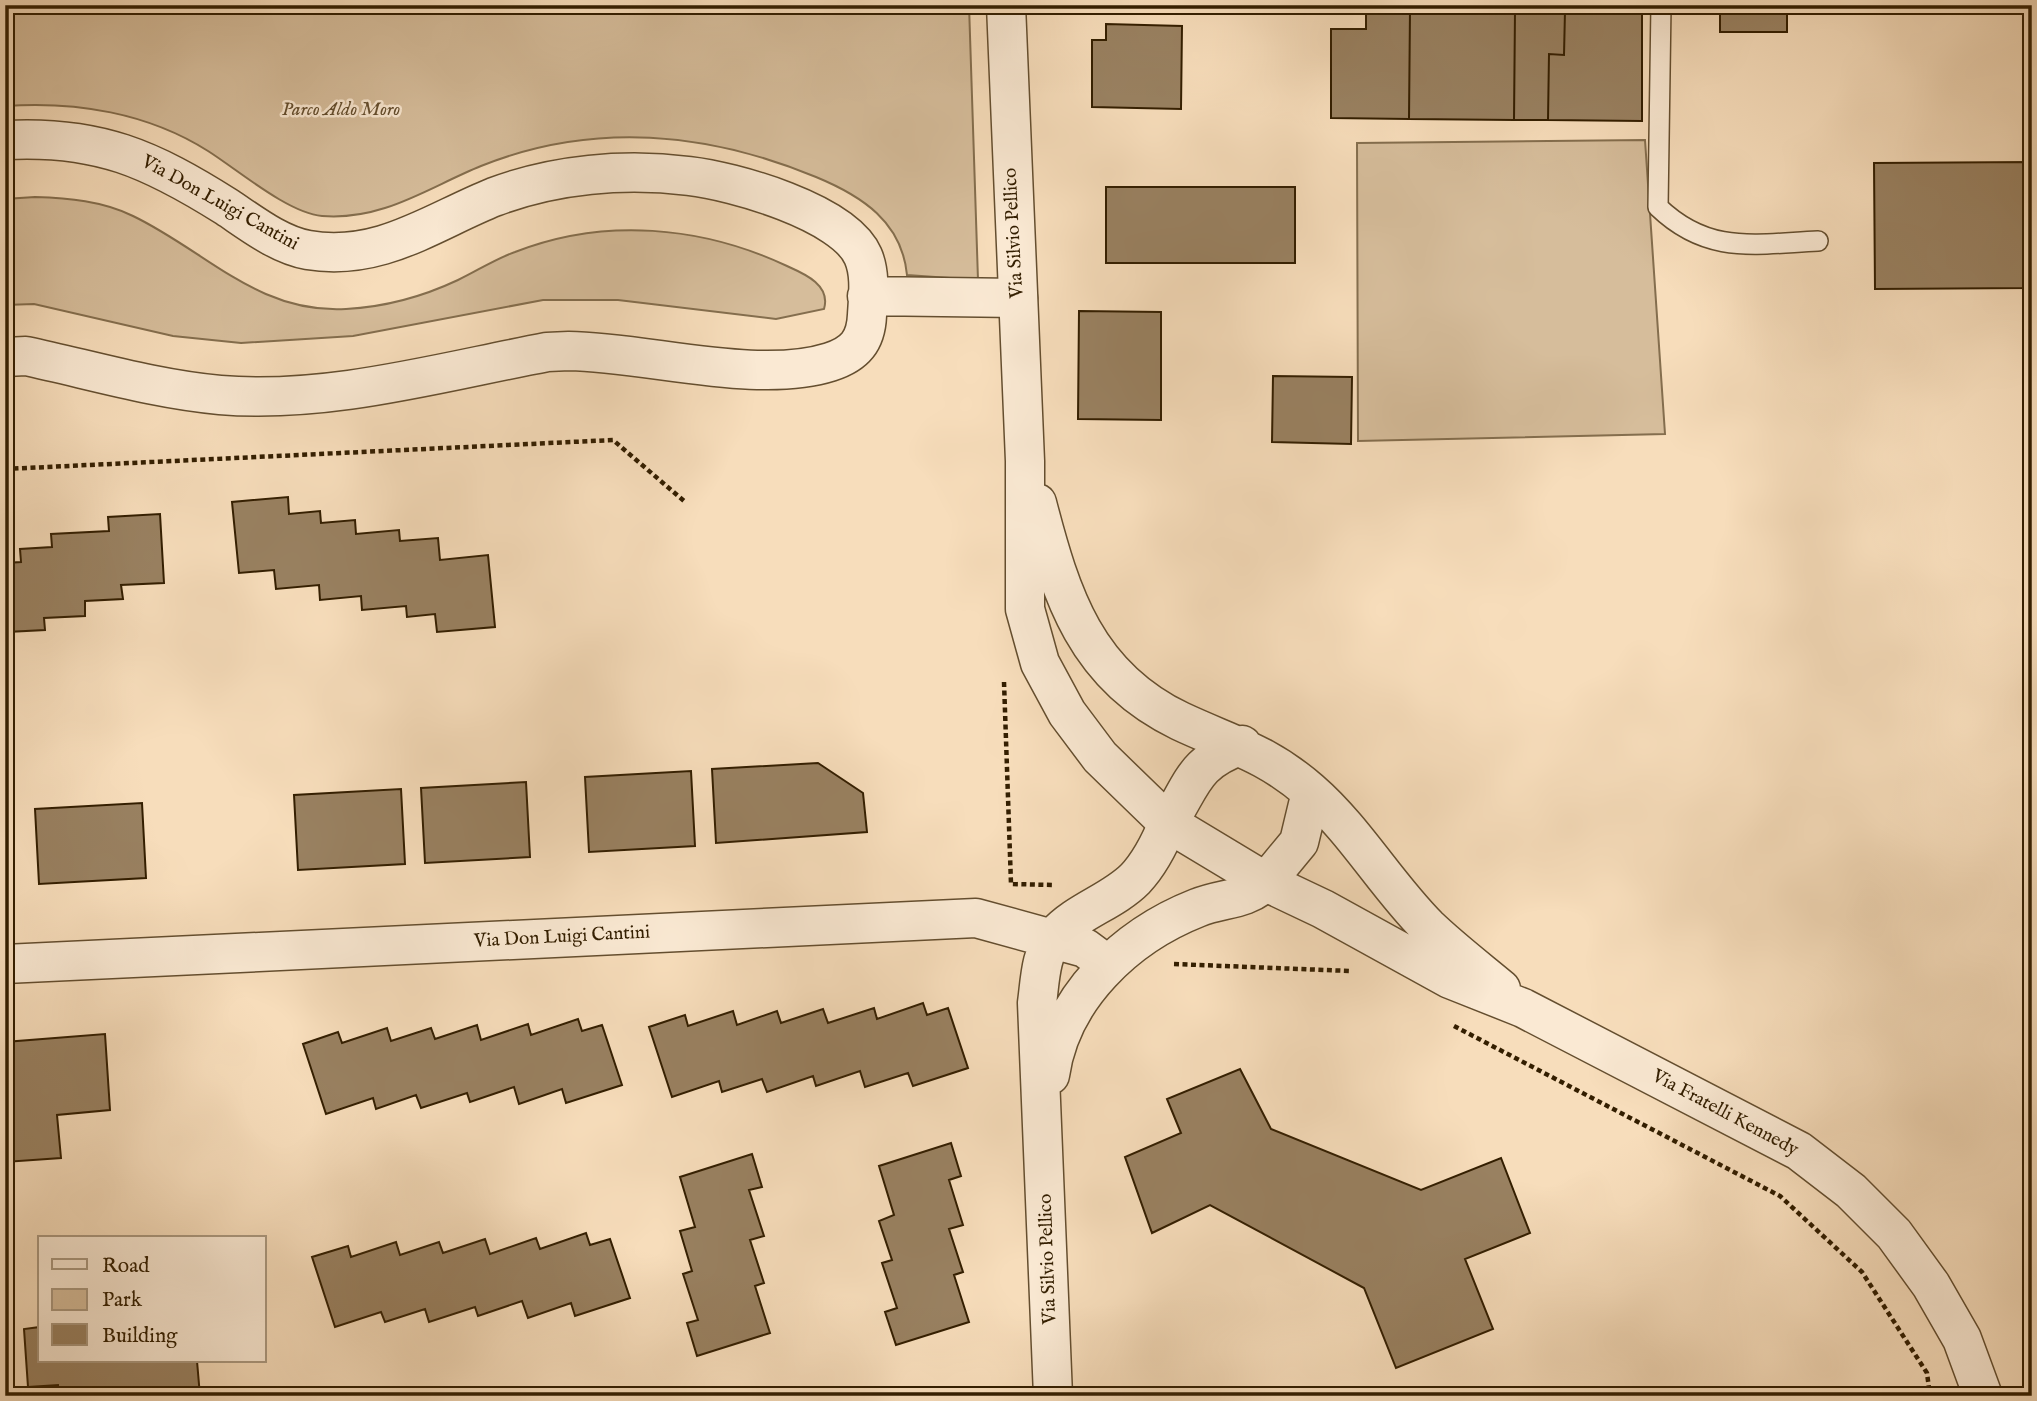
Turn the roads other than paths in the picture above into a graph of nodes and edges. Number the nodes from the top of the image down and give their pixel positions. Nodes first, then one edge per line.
1 (1006, 5) edge
2 (1661, 5) edge
3 (5, 140) edge
4 (1818, 241) dead end
5 (867, 296) junction
6 (1017, 298) junction
7 (5, 357) edge
8 (1026, 461) junction
9 (1242, 745) junction
10 (1277, 765) joint
11 (1311, 792) junction
12 (1168, 823) junction
13 (1266, 882) junction
14 (1054, 937) junction
15 (5, 964) edge
16 (1108, 965) junction
17 (1523, 1008) junction
18 (1044, 1122) junction
19 (1053, 1396) edge
20 (1983, 1396) edge

1 - 6 street, Via Silvio Pellico
2 - 4 lane
3 - 5 street, Via Don Luigi Cantini
5 - 6 street
5 - 7 street, Via Don Luigi Cantini
6 - 8 street, Via Silvio Pellico
8 - 9 street, Via Silvio Pellico
8 - 12 street, Via Silvio Pellico
9 - 10 street, Via Silvio Pellico
9 - 12 street
10 - 11 street, Via Fratelli Kennedy
11 - 13 street, Via Silvio Pellico
11 - 17 street, Via Fratelli Kennedy
12 - 13 street, Via Silvio Pellico
12 - 14 street
13 - 16 street, Via Silvio Pellico
13 - 17 street, Via Fratelli Kennedy
14 - 15 street, Via Don Luigi Cantini
14 - 16 street, Via Don Luigi Cantini
14 - 18 street, Via Silvio Pellico
16 - 18 street, Via Silvio Pellico
17 - 20 street, Via Fratelli Kennedy
18 - 19 street, Via Silvio Pellico

